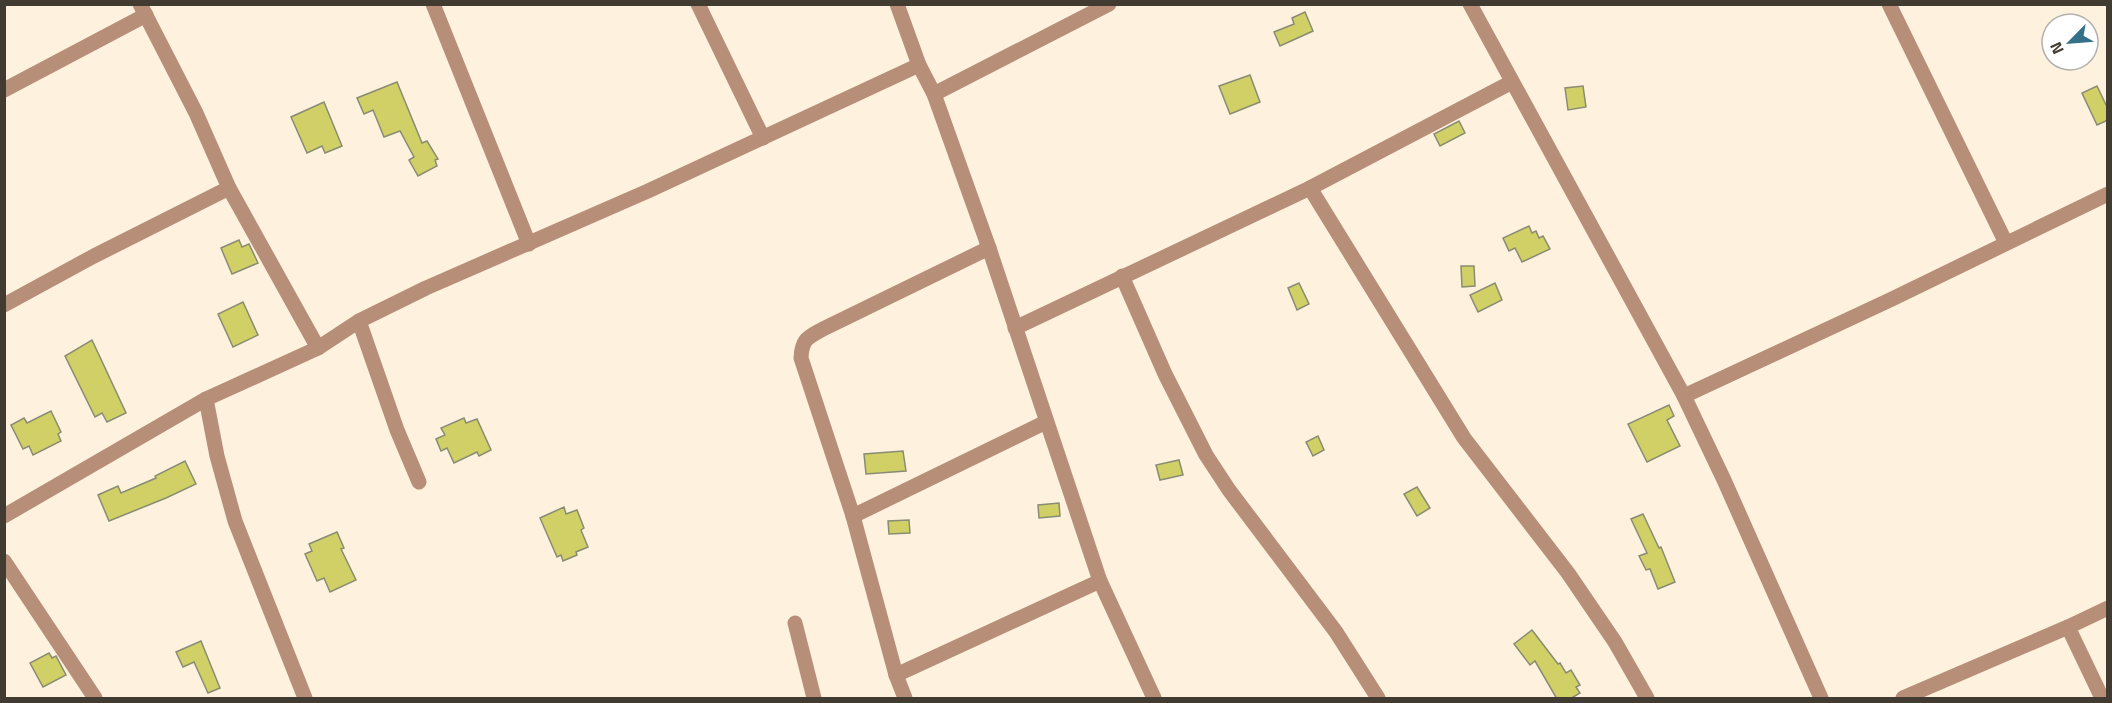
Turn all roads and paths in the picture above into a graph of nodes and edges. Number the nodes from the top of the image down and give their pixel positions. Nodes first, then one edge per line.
1 (433, 4) edge
2 (698, 4) edge
3 (897, 4) edge
4 (1109, 4) edge
5 (1470, 4) edge
6 (1889, 4) edge
7 (143, 10) edge
8 (919, 65) junction
9 (1512, 82) junction
10 (4, 90) edge
11 (934, 94) junction
12 (763, 138) junction
13 (229, 188) junction
14 (1311, 188) junction
15 (2108, 194) edge
16 (2006, 243) junction
17 (529, 244) junction
18 (989, 248) junction
19 (1122, 276) junction
20 (4, 305) edge
21 (359, 321) junction
22 (1015, 328) junction
23 (318, 348) junction
24 (1684, 396) junction
25 (206, 399) junction
26 (1047, 422) junction
27 (419, 482) dead end
28 (4, 516) edge
29 (853, 516) junction
30 (4, 561) edge
31 (1100, 581) junction
32 (2108, 608) edge
33 (795, 623) dead end
34 (2068, 627) junction
35 (896, 675) junction
36 (91, 694) edge
37 (74, 699) edge
38 (305, 699) edge
39 (813, 699) edge
40 (905, 699) edge
41 (1154, 699) edge
42 (1378, 699) edge
43 (1647, 699) edge
44 (1821, 699) edge
45 (1903, 699) edge
46 (2102, 699) edge

1 - 17 street
2 - 12 street
3 - 8 street
4 - 11 street
5 - 9 street
6 - 16 street
7 - 10 street
7 - 13 street
8 - 11 street
8 - 12 street
9 - 14 street
9 - 24 street
11 - 18 street
12 - 17 street
13 - 20 street
13 - 23 street
14 - 19 street
14 - 43 street
15 - 16 street
16 - 24 street
17 - 21 street
18 - 22 street
18 - 29 street
19 - 22 street
19 - 42 street
21 - 23 street
21 - 27 street
22 - 26 street
23 - 25 street
24 - 44 street
25 - 28 street
25 - 38 street
26 - 29 street
26 - 31 street
29 - 35 street
30 - 36 street
31 - 35 street
31 - 41 street
32 - 34 street
33 - 39 street
34 - 45 street
34 - 46 street
35 - 40 street
36 - 37 street

